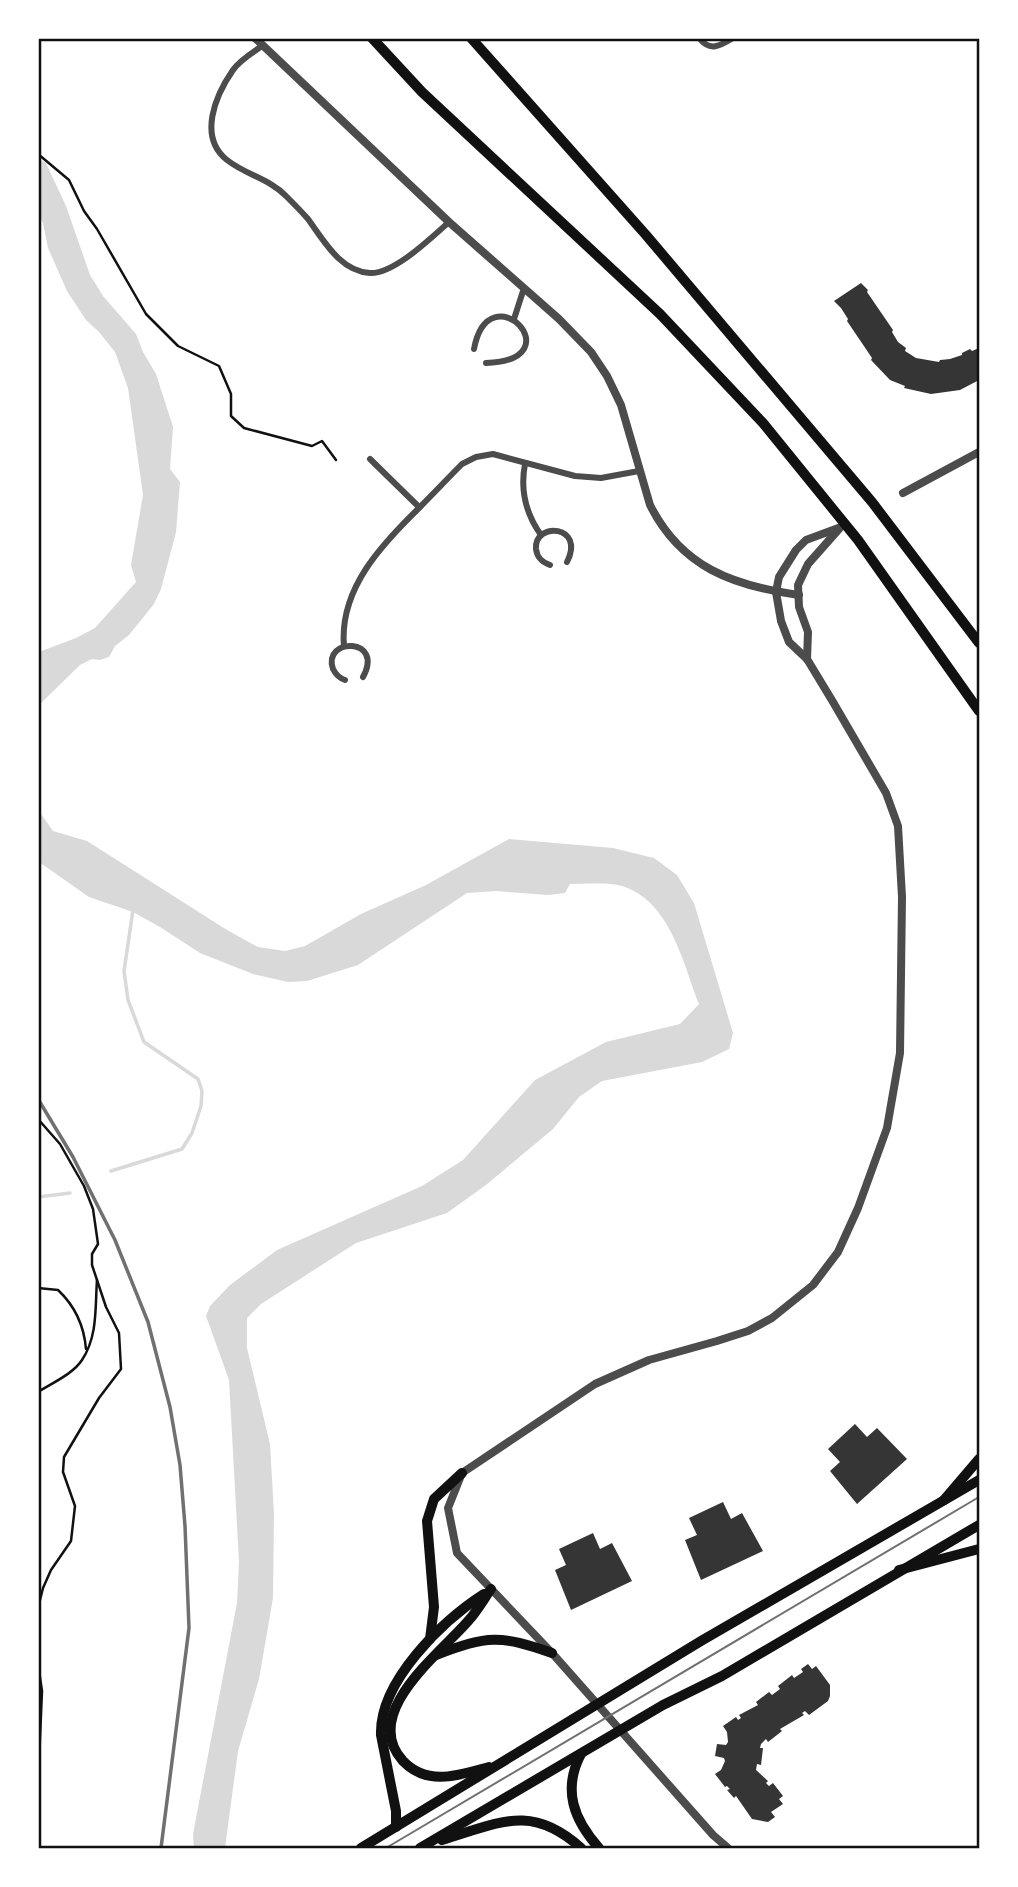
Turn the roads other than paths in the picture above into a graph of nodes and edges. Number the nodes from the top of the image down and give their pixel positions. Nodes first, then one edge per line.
1 (254, 38) edge
2 (372, 38) edge
3 (471, 38) edge
4 (699, 38) edge
5 (733, 38) edge
6 (262, 46) junction
7 (449, 222) junction
8 (524, 288) junction
9 (514, 319) junction
10 (474, 349) dead end
11 (486, 363) dead end
12 (979, 452) edge
13 (370, 459) dead end
14 (525, 464) junction
15 (639, 471) junction
16 (903, 493) dead end
17 (419, 508) junction
18 (541, 535) junction
19 (567, 562) dead end
20 (550, 565) dead end
21 (776, 592) junction
22 (799, 595) junction
23 (979, 643) edge
24 (344, 646) junction
25 (807, 659) junction
26 (363, 677) dead end
27 (345, 680) dead end
28 (979, 711) edge
29 (979, 1459) edge
30 (462, 1473) junction
31 (979, 1480) edge
32 (944, 1500) junction
33 (979, 1525) edge
34 (979, 1549) edge
35 (899, 1570) junction
36 (491, 1589) junction
37 (430, 1639) junction
38 (552, 1653) junction
39 (432, 1656) junction
40 (581, 1753) junction
41 (500, 1764) junction
42 (396, 1827) junction
43 (424, 1846) edge
44 (361, 1849) edge
45 (581, 1849) edge
46 (599, 1849) edge
47 (728, 1849) edge

1 - 6 street
2 - 28 highway
3 - 23 highway
4 - 5 street
6 - 7 street
6 - 7 street
7 - 8 street
8 - 9 street
8 - 15 street
9 - 10 street
9 - 11 street
12 - 16 street
13 - 17 street
14 - 15 street
14 - 17 street
14 - 18 street
15 - 21 street
17 - 24 street
18 - 19 street
18 - 20 street
21 - 22 street
21 - 22 street
21 - 25 street
22 - 25 street
24 - 26 street
24 - 27 street
25 - 30 street
29 - 32 highway
30 - 36 street
30 - 37 main road
31 - 32 main road
32 - 41 main road
33 - 35 main road
34 - 35 highway
35 - 40 main road
36 - 37 main road
36 - 38 street
36 - 39 main road
37 - 42 main road
38 - 39 main road
38 - 47 street
39 - 41 main road
40 - 43 main road
40 - 46 main road
41 - 42 main road
42 - 44 main road
43 - 45 main road

